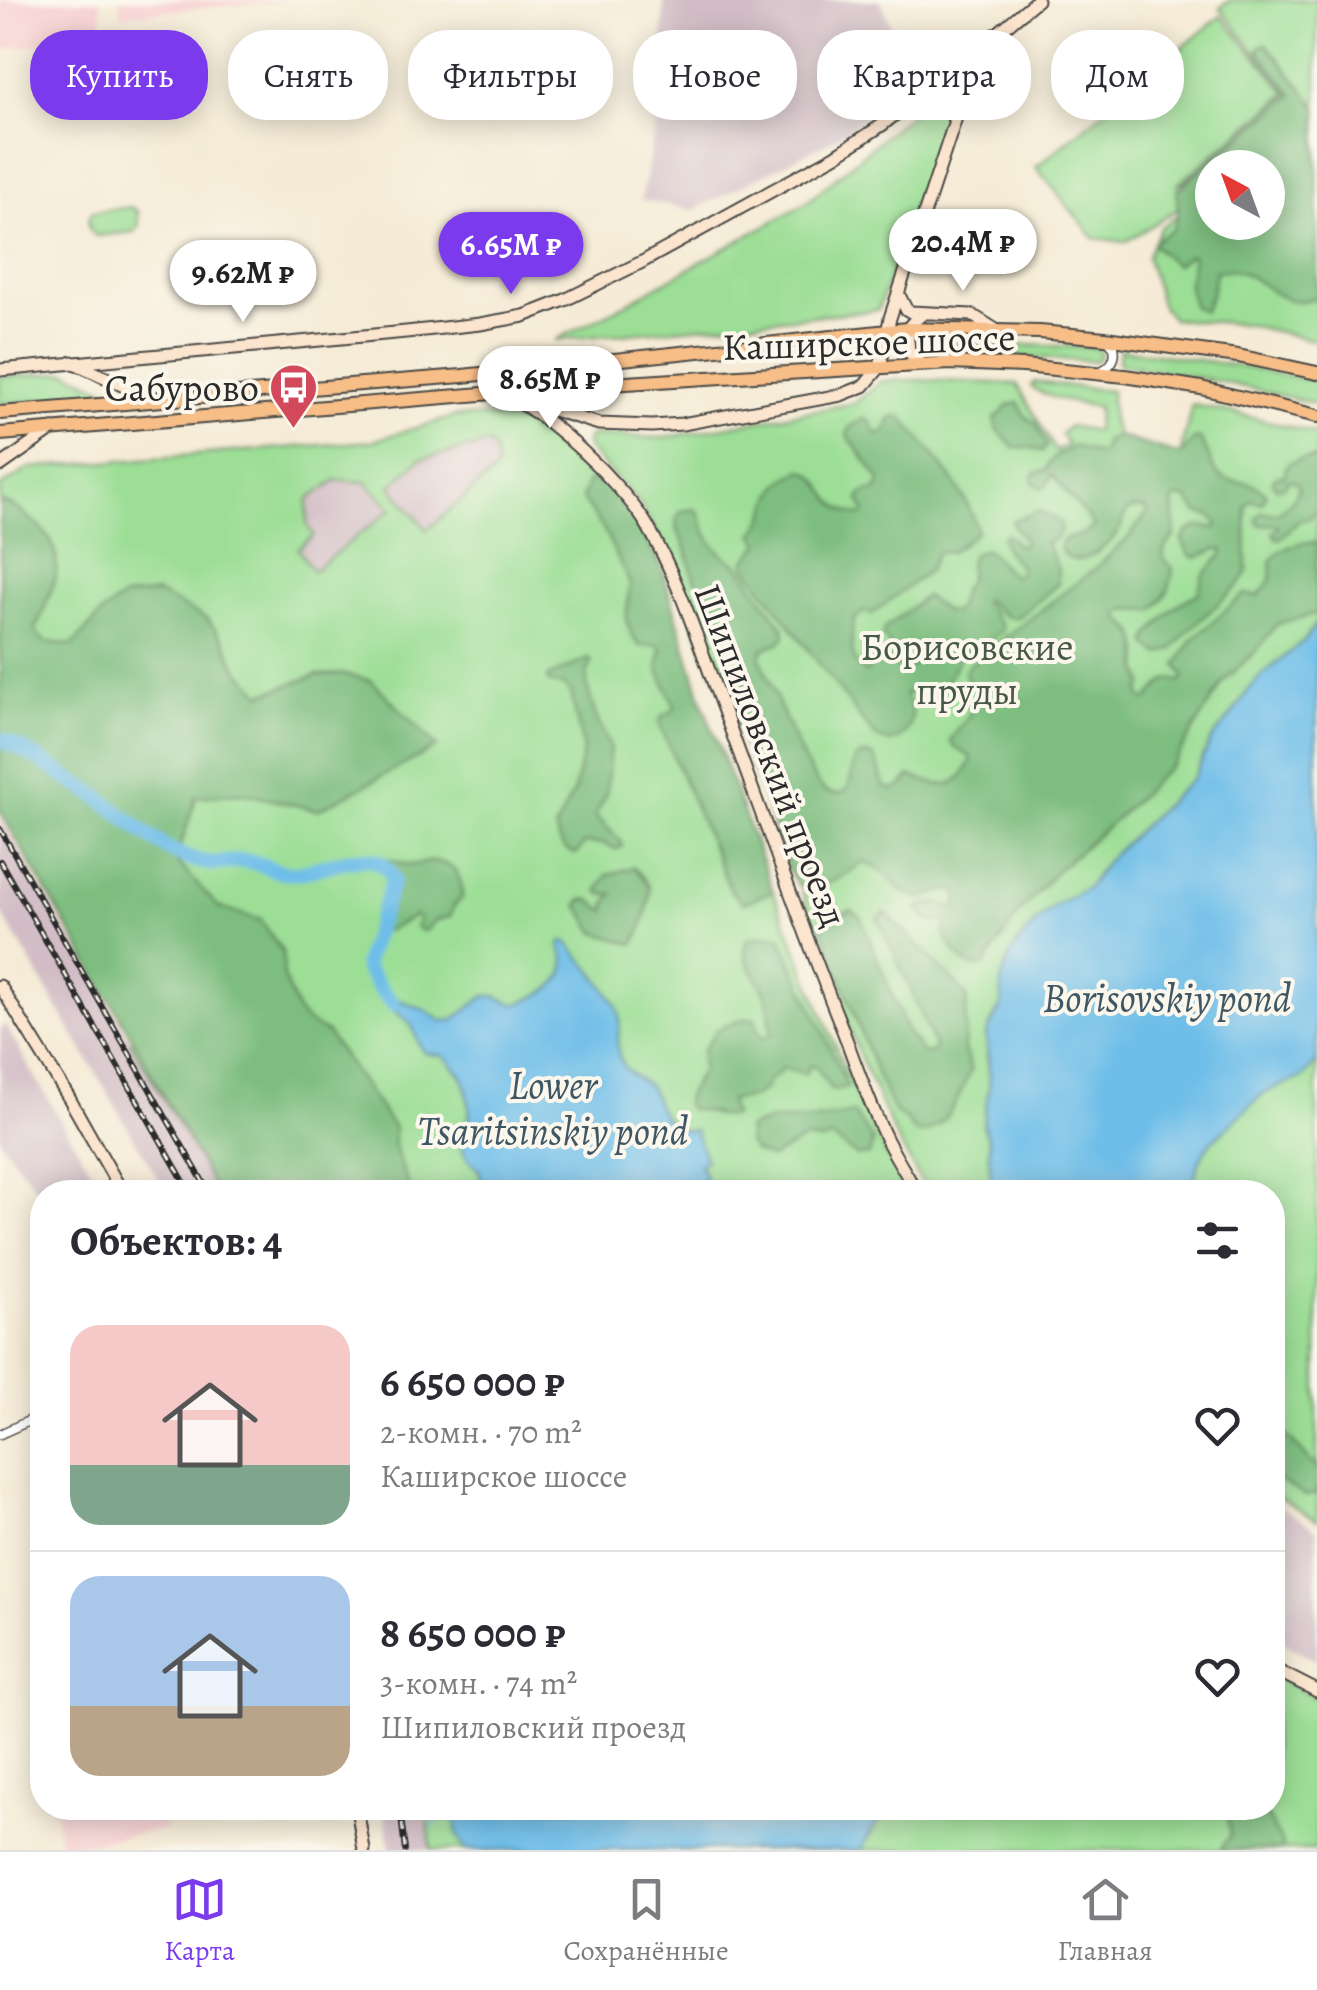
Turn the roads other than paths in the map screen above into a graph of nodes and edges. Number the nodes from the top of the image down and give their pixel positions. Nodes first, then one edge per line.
1 (1037, 0) edge
2 (1002, 30) edge
3 (887, 120) edge
4 (953, 120) edge
5 (954, 120) edge
6 (953, 124) junction
7 (898, 294) junction
8 (924, 313) junction
9 (907, 330) junction
10 (996, 330) junction
11 (887, 331) junction
12 (1104, 338) junction
13 (128, 356) junction
14 (71, 362) junction
15 (922, 364) junction
16 (880, 367) junction
17 (0, 370) edge
18 (1317, 373) edge
19 (1095, 374) junction
20 (124, 386) junction
21 (498, 394) junction
22 (513, 398) junction
23 (160, 399) junction
24 (0, 413) edge
25 (1317, 416) edge
26 (599, 424) junction
27 (53, 429) junction
28 (0, 434) edge
29 (584, 453) junction
30 (0, 466) edge
31 (0, 986) edge
32 (117, 1180) edge
33 (910, 1180) edge
34 (30, 1420) edge
35 (0, 1434) edge
36 (1285, 1675) edge
37 (1317, 1691) edge
38 (359, 1820) edge
39 (364, 1850) edge

1 - 2 main road
3 - 13 main road
4 - 6 main road
5 - 6 main road
6 - 7 main road
7 - 8 main road
7 - 11 main road
8 - 9 main road
8 - 10 main road
9 - 10 main road, Каширское шоссе
9 - 11 main road, Каширское шоссе
9 - 15 main road
10 - 12 main road, Каширское шоссе
11 - 16 main road
11 - 23 main road, Каширское шоссе
12 - 18 main road, Каширское шоссе
12 - 19 street
13 - 14 main road
13 - 20 main road
14 - 17 main road
14 - 20 main road
15 - 16 main road, Каширское шоссе
15 - 19 main road, Каширское шоссе
16 - 21 main road, Каширское шоссе
16 - 26 main road
19 - 25 main road, Каширское шоссе
20 - 23 main road
21 - 22 main road, Шипиловский проезд
21 - 27 main road, Каширское шоссе
22 - 26 main road
22 - 29 main road, Шипиловский проезд
23 - 24 main road, Каширское шоссе
26 - 29 main road
27 - 28 main road, Каширское шоссе
27 - 30 main road
29 - 33 main road, Шипиловский проезд
31 - 32 main road
34 - 35 street
36 - 37 main road
38 - 39 main road

